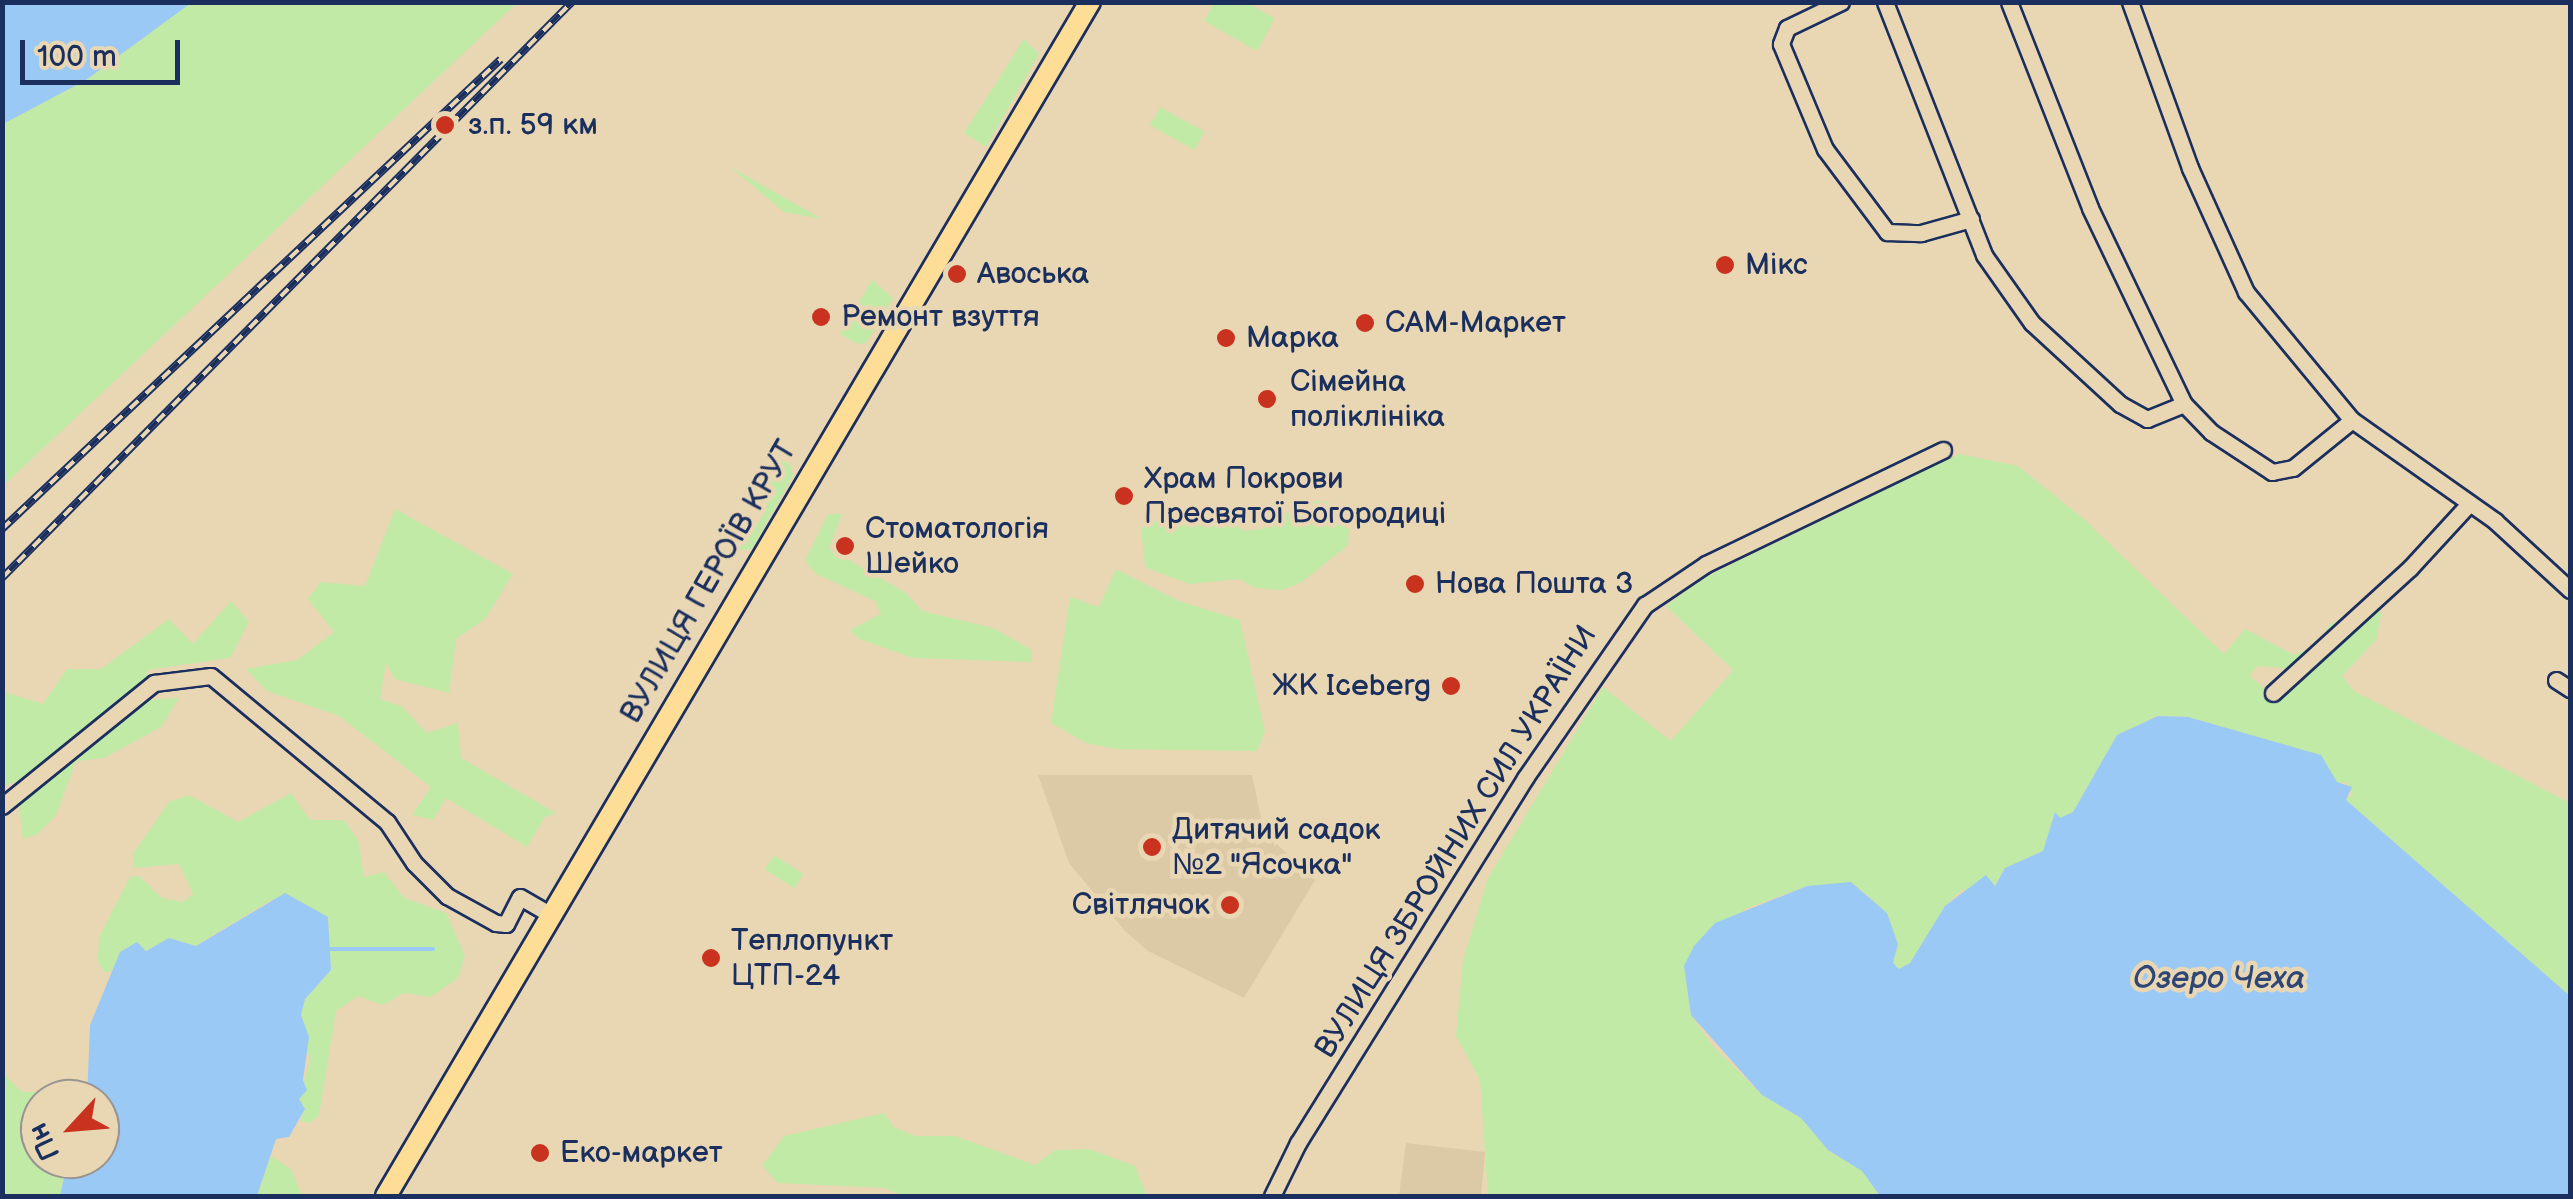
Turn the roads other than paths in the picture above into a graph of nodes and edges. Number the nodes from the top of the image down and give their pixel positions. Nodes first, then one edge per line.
1 (1090, 2) edge
2 (1841, 2) edge
3 (1885, 2) edge
4 (2008, 2) edge
5 (2130, 2) edge
6 (1971, 220) junction
7 (2184, 404) junction
8 (2352, 420) junction
9 (1944, 450) dead end
10 (2468, 505) junction
11 (2570, 590) edge
12 (2556, 680) dead end
13 (2570, 689) edge
14 (2273, 693) dead end
15 (2, 806) edge
16 (550, 914) junction
17 (386, 1196) edge
18 (1272, 1196) edge

1 - 16 main road, ВУЛИЦЯ ГЕРОЇВ КРУТ
2 - 6 street
3 - 6 street
4 - 7 street
5 - 8 street
6 - 7 street
7 - 8 street
8 - 10 street
9 - 18 street, ВУЛИЦЯ ЗБРОЙНИХ СИЛ УКРАЇНИ
10 - 11 street
10 - 14 street
12 - 13 street
15 - 16 street
16 - 17 main road, ВУЛИЦЯ ГЕРОЇВ КРУТ

